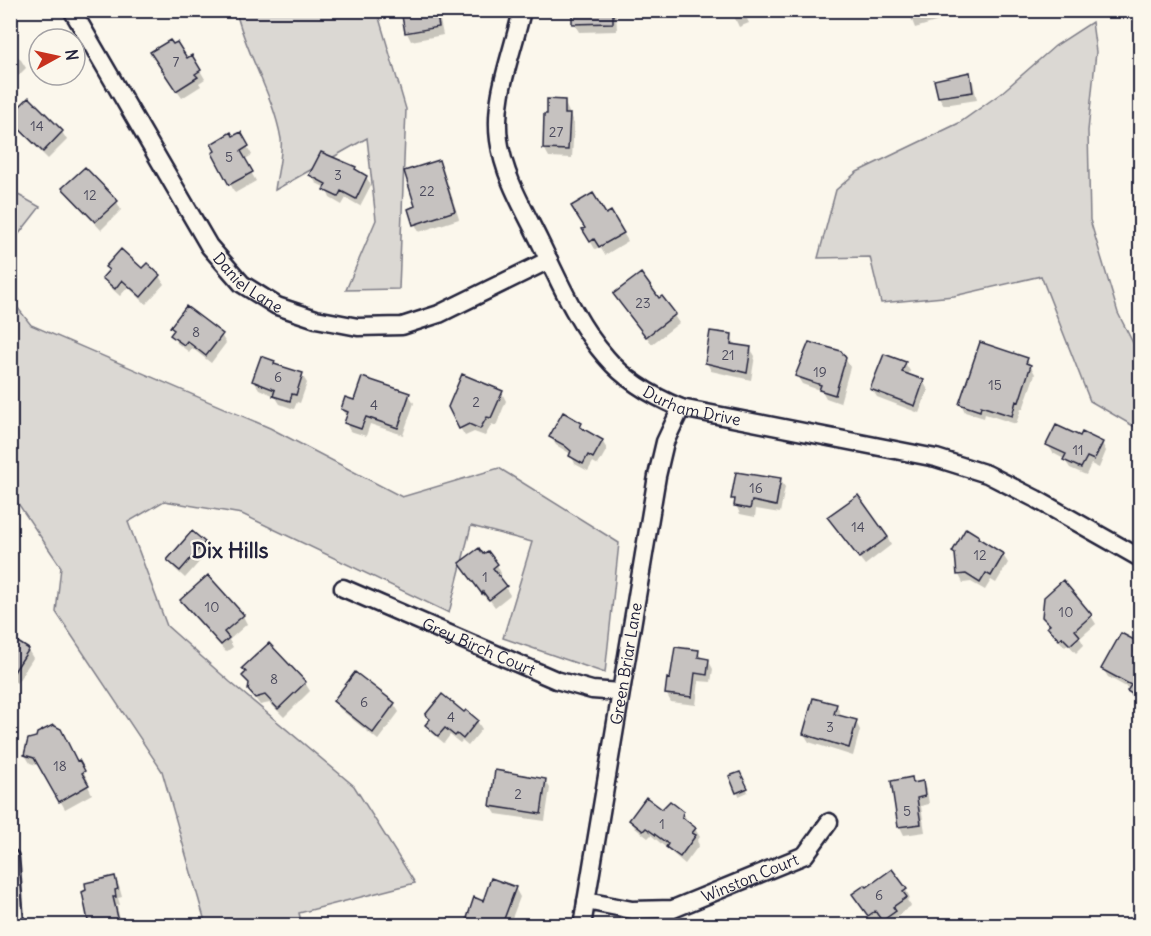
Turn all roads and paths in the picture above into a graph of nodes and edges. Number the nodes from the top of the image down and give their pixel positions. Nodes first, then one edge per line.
1 (72, 10) edge
2 (522, 10) edge
3 (549, 260) junction
4 (681, 408) junction
5 (1140, 558) edge
6 (343, 588) dead end
7 (620, 692) junction
8 (829, 822) dead end
9 (10, 858) edge
10 (586, 901) junction
11 (15, 926) edge
12 (582, 926) edge

1 - 3 street, Daniel Lane
2 - 3 street, Durham Drive
3 - 4 street, Durham Drive
4 - 5 street, Durham Drive
4 - 7 street, Green Briar Lane
6 - 7 street, Grey Birch Court
7 - 10 street, Green Briar Lane
8 - 10 street, Winston Court
9 - 11 street
10 - 12 street, Green Briar Lane

